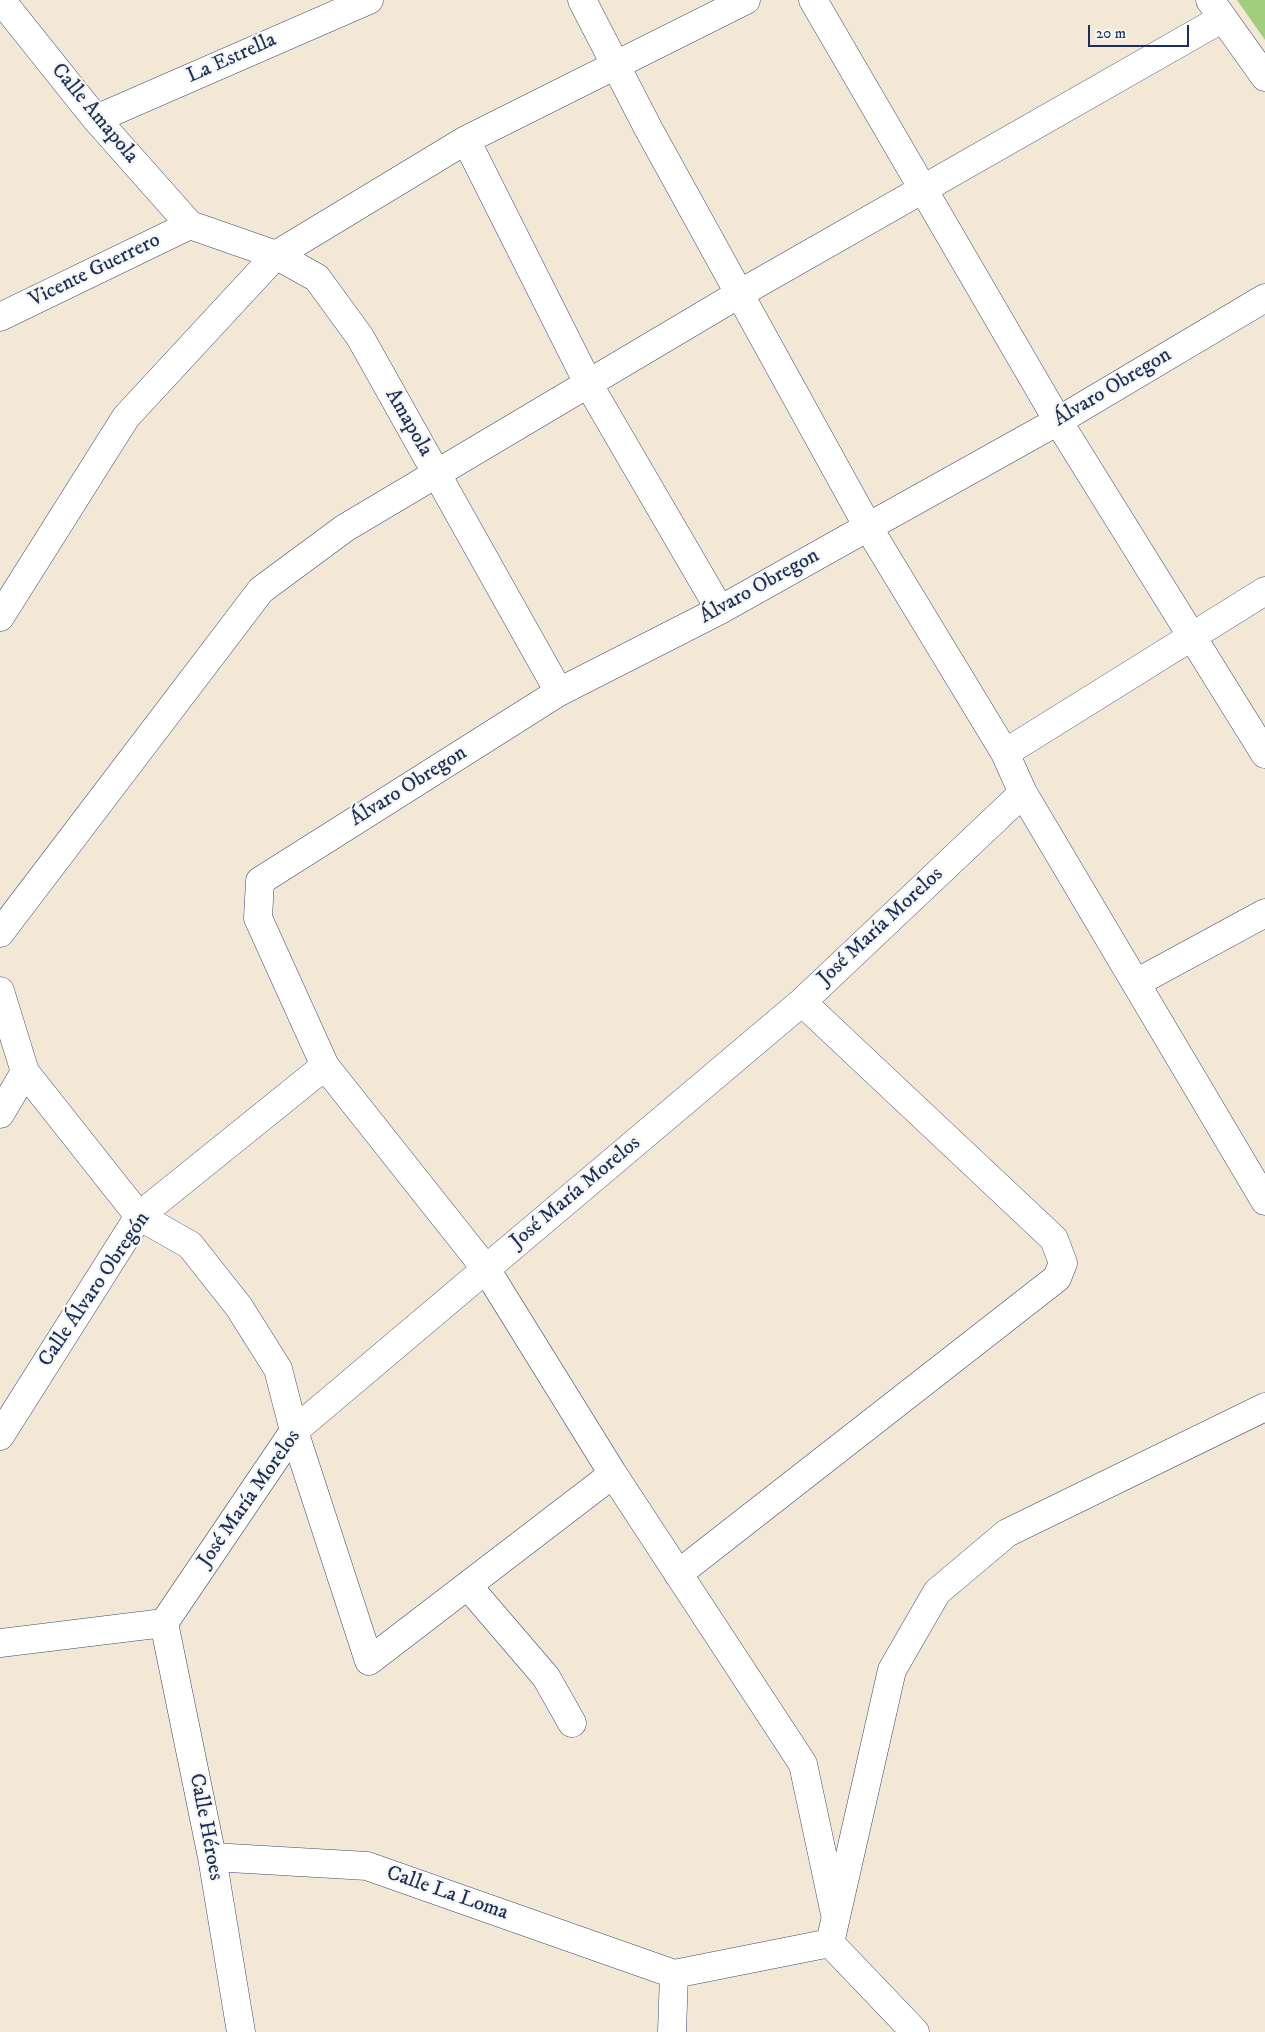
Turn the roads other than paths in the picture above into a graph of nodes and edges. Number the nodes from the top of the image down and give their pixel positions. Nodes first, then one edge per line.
1 (1, 0) edge
2 (582, 0) edge
3 (746, 0) edge
4 (813, 0) edge
5 (350, 3) edge
6 (1217, 9) edge
7 (615, 64) junction
8 (1265, 77) edge
9 (96, 119) junction
10 (466, 140) junction
11 (923, 189) junction
12 (190, 225) junction
13 (276, 255) junction
14 (740, 294) junction
15 (1265, 298) edge
16 (0, 317) edge
17 (589, 385) junction
18 (1058, 421) junction
19 (438, 475) junction
20 (868, 527) junction
21 (1265, 591) edge
22 (720, 610) junction
23 (0, 618) edge
24 (1192, 637) junction
25 (559, 692) junction
26 (1005, 754) junction
27 (1265, 754) edge
28 (1023, 793) junction
29 (1265, 913) edge
30 (0, 932) edge
31 (1136, 983) junction
32 (0, 991) edge
33 (802, 1002) junction
34 (324, 1066) junction
35 (25, 1072) junction
36 (0, 1114) edge
37 (1265, 1201) edge
38 (139, 1216) junction
39 (486, 1269) junction
40 (1265, 1407) edge
41 (294, 1432) junction
42 (0, 1436) edge
43 (613, 1474) junction
44 (678, 1574) junction
45 (468, 1586) junction
46 (164, 1623) junction
47 (0, 1643) edge
48 (572, 1723) dead end
49 (212, 1857) junction
50 (835, 1914) junction
51 (830, 1942) junction
52 (674, 1974) junction
53 (241, 2032) edge
54 (672, 2032) edge
55 (915, 2032) edge

1 - 9 street, Calle Amapola
2 - 7 street
3 - 7 street
4 - 11 street
5 - 9 street, La Estrella
6 - 8 street
6 - 11 street
7 - 10 street
7 - 14 street
9 - 12 street, Calle Amapola
10 - 13 street
10 - 17 street
11 - 14 street
11 - 18 street
12 - 13 street, Amapola
12 - 16 street, Vicente Guerrero
13 - 19 street, Amapola
13 - 23 street
14 - 17 street
14 - 20 street
15 - 18 street, Álvaro Obregon
17 - 19 street
17 - 22 street
18 - 20 street, Álvaro Obregon
18 - 24 street
19 - 25 street, Amapola
19 - 30 street
20 - 22 street, Álvaro Obregon
20 - 26 street
21 - 24 street
22 - 25 street, Álvaro Obregon
24 - 26 street
24 - 27 street
25 - 34 street, Álvaro Obregon
26 - 28 street
28 - 31 street
28 - 33 street, José María Morelos
29 - 31 street
31 - 37 street
32 - 35 street
33 - 39 street, José María Morelos
33 - 44 street
34 - 38 street, Calle Álvaro Obregón
34 - 39 street
35 - 36 street
35 - 38 street
38 - 41 street
38 - 42 street, Calle Álvaro Obregón
39 - 41 street, José María Morelos
39 - 43 street
40 - 50 street
41 - 45 street
41 - 46 street, José María Morelos
43 - 44 street
43 - 45 street
44 - 50 street
45 - 48 street
46 - 47 street
46 - 49 street, Calle Héroes
49 - 52 street, Calle La Loma
49 - 53 street, Calle Héroes
50 - 51 street
51 - 52 street
51 - 55 street
52 - 54 street

